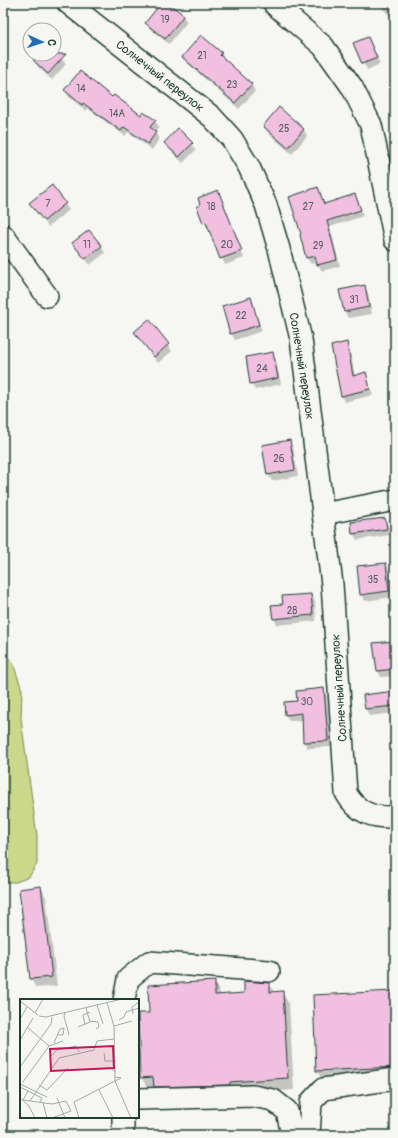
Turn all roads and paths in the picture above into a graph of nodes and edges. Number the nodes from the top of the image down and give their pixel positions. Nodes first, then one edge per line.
1 (68, 3) edge
2 (276, 5) dead end
3 (3, 235) edge
4 (395, 240) edge
5 (47, 296) dead end
6 (395, 500) edge
7 (323, 514) junction
8 (395, 817) edge
9 (269, 971) dead end
10 (124, 999) edge
11 (395, 1079) edge
12 (139, 1099) edge
13 (123, 1118) edge
14 (123, 1135) edge
15 (292, 1135) edge
16 (309, 1135) edge

1 - 7 street, Солнечный переулок
2 - 4 street
3 - 5 street
6 - 7 street
7 - 8 street, Солнечный переулок
9 - 10 street
11 - 16 street
12 - 15 street
13 - 14 street

